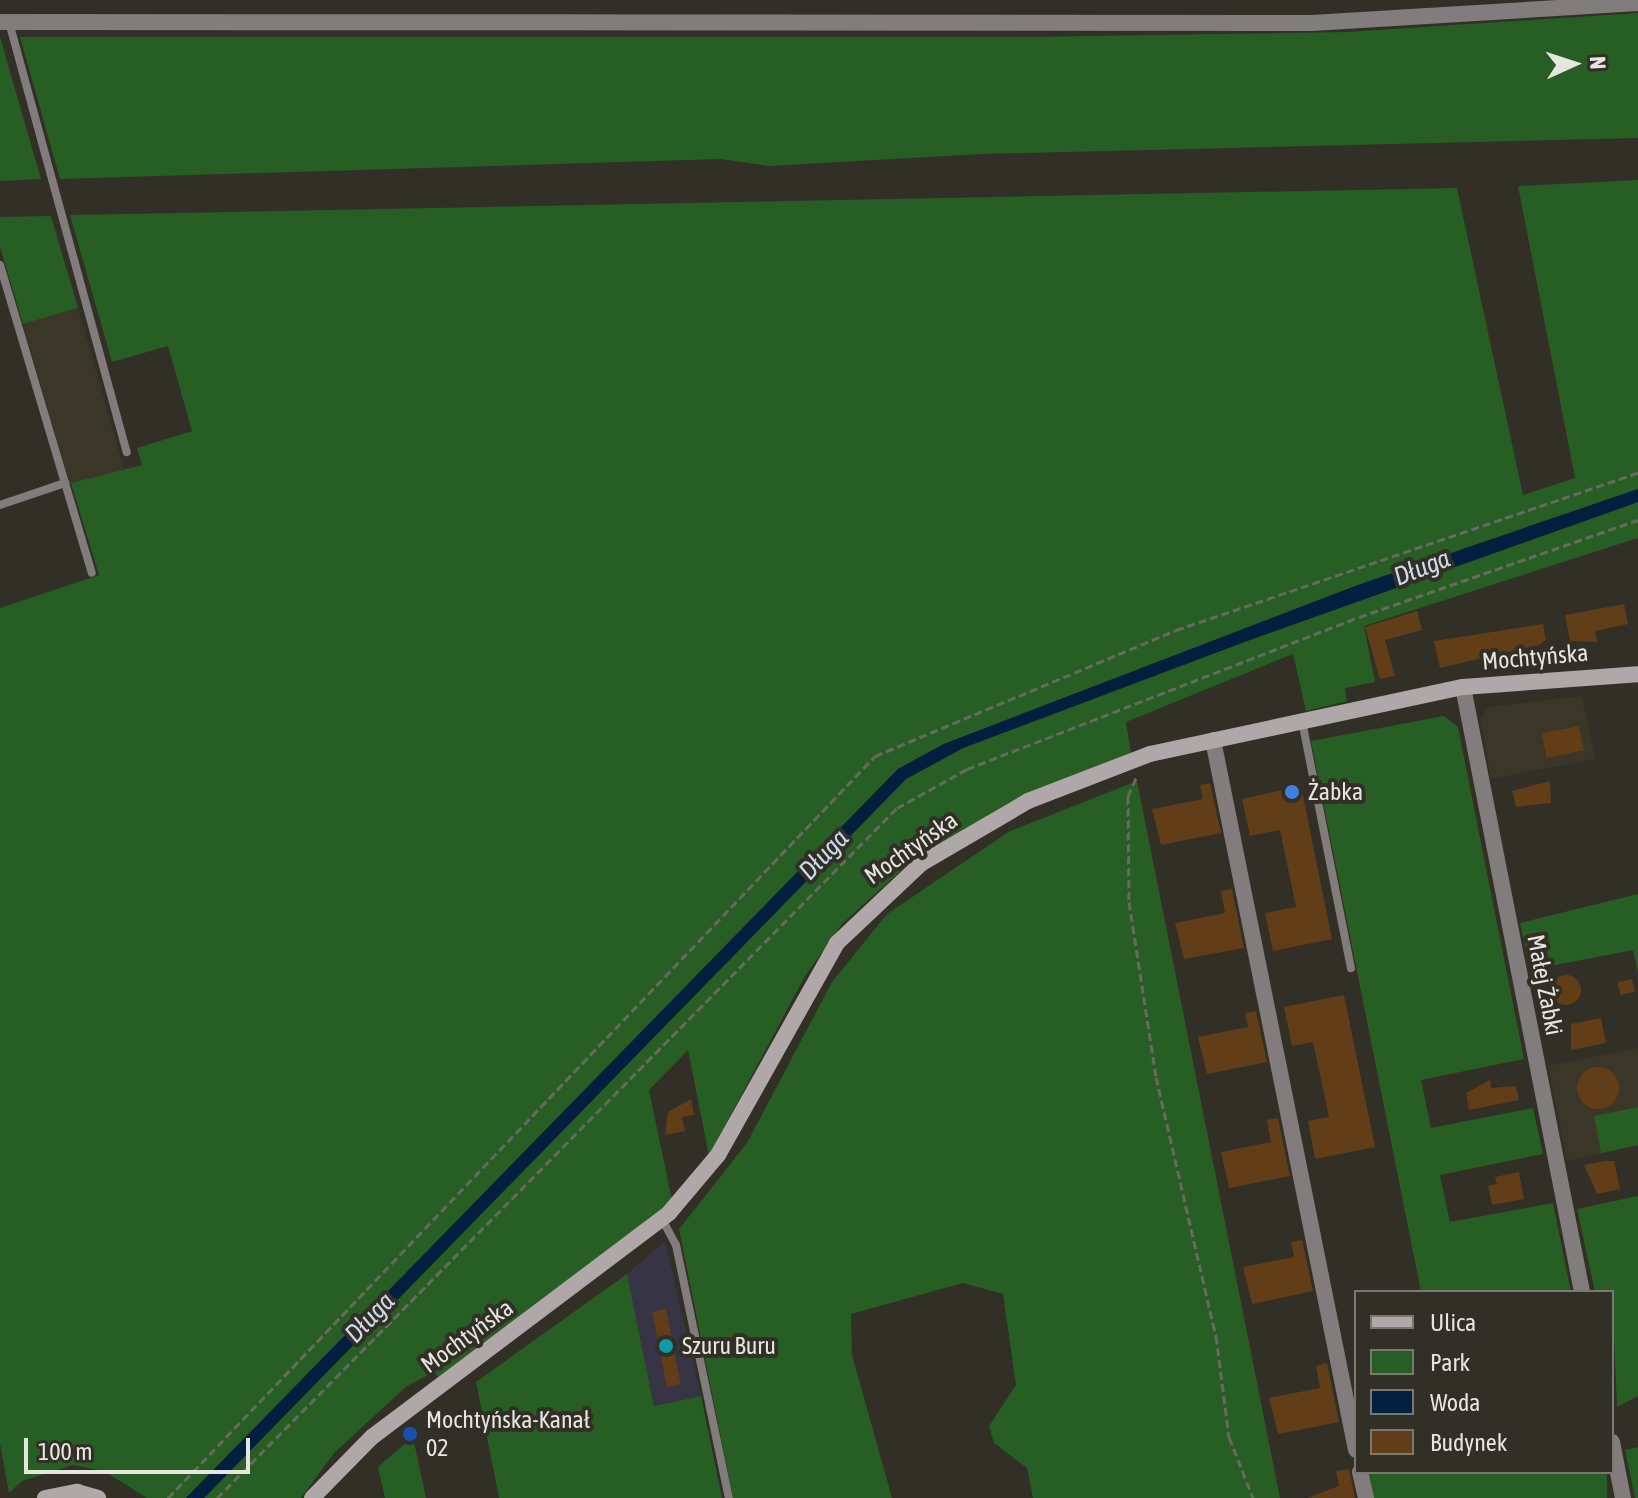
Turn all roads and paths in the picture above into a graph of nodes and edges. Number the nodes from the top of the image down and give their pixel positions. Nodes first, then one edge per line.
1 (1638, 3) edge
2 (4, 22) edge
3 (0, 265) edge
4 (4, 298) edge
5 (127, 452) dead end
6 (1638, 473) edge
7 (65, 483) junction
8 (0, 505) edge
9 (1638, 520) edge
10 (92, 573) dead end
11 (1638, 674) edge
12 (1463, 687) junction
13 (1302, 720) junction
14 (1213, 740) junction
15 (1136, 778) dead end
16 (1351, 968) dead end
17 (662, 1219) junction
18 (1582, 1290) edge
19 (1354, 1440) edge
20 (1614, 1452) edge
21 (1360, 1474) edge
22 (45, 1498) edge
23 (98, 1498) edge
24 (168, 1498) edge
25 (217, 1498) edge
26 (312, 1498) edge
27 (729, 1498) edge
28 (1253, 1498) edge
29 (1366, 1498) edge
30 (1623, 1498) edge

1 - 2 street
2 - 5 lane
3 - 4 lane
4 - 7 lane
6 - 24 path
7 - 8 lane
7 - 10 lane
9 - 25 path
11 - 12 street, Mochtyńska
12 - 13 street, Mochtyńska
12 - 18 street, Małej Żabki
13 - 14 street, Mochtyńska
13 - 16 lane
14 - 17 street, Mochtyńska
14 - 19 street
15 - 28 path
17 - 26 street, Mochtyńska
17 - 27 lane
20 - 30 street
21 - 29 street
22 - 23 street

